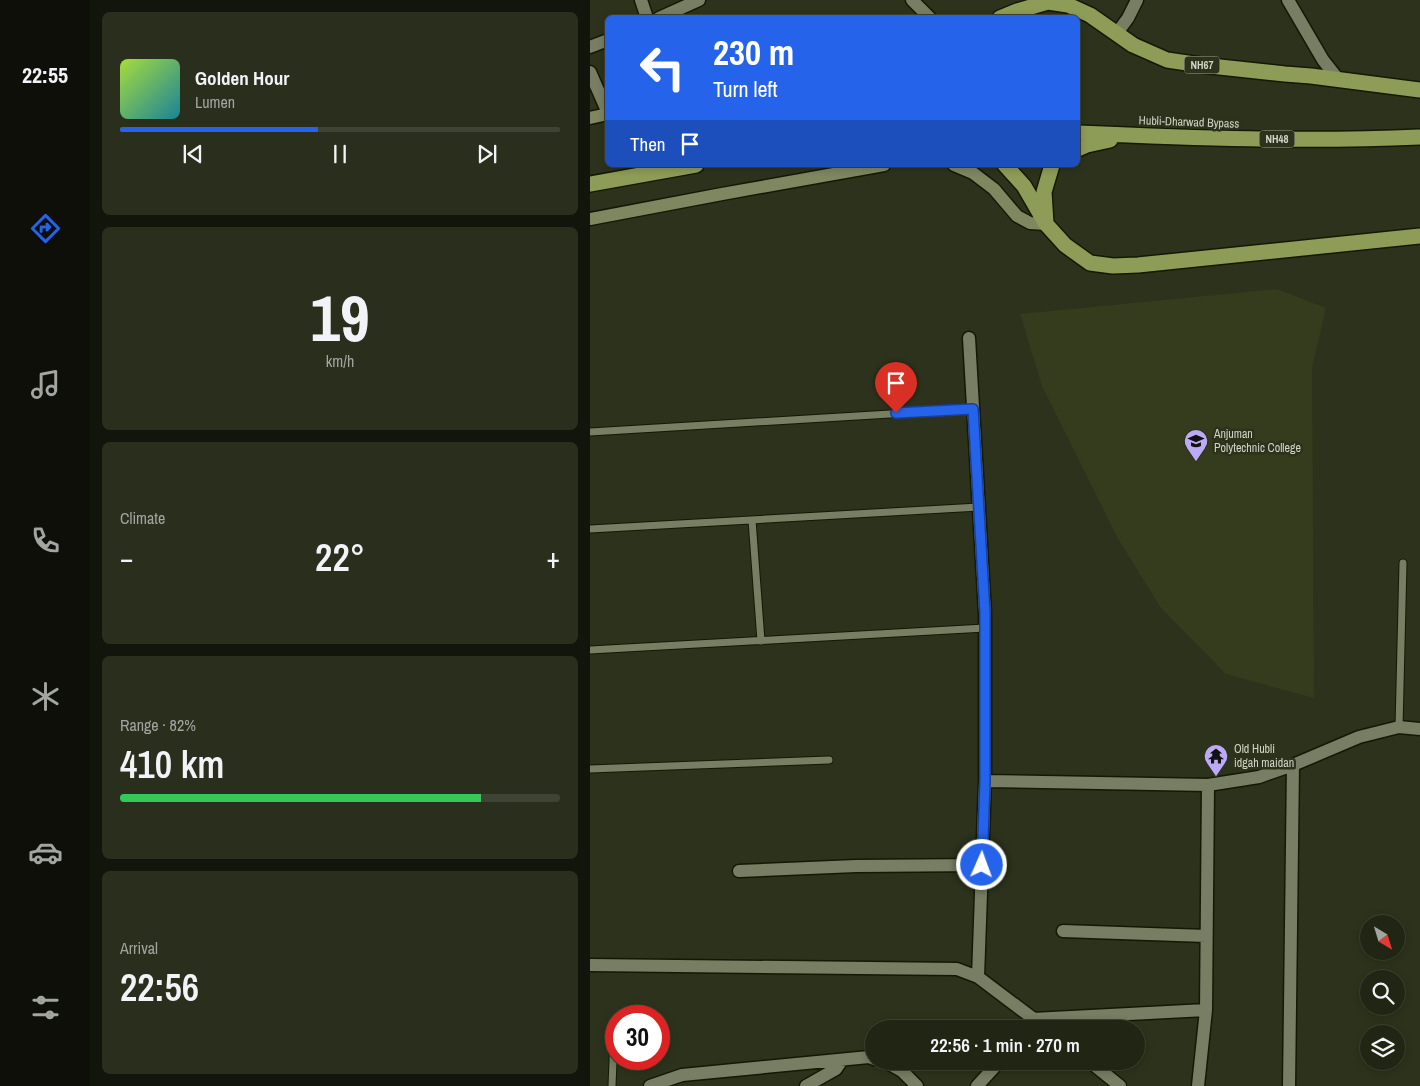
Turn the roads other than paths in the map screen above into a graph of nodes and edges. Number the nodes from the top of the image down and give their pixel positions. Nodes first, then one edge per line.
1 (641, 0) edge
2 (699, 0) edge
3 (912, 0) edge
4 (1137, 0) edge
5 (1288, 0) edge
6 (1068, 3) edge
7 (646, 15) edge
8 (665, 15) edge
9 (927, 15) edge
10 (1006, 15) edge
11 (1117, 33) junction
12 (605, 41) edge
13 (590, 47) edge
14 (590, 72) edge
15 (1338, 79) junction
16 (1420, 90) edge
17 (605, 107) edge
18 (605, 115) edge
19 (590, 118) edge
20 (1080, 126) edge
21 (1080, 133) edge
22 (1134, 136) junction
23 (1420, 138) edge
24 (1080, 149) edge
25 (685, 167) edge
26 (873, 167) edge
27 (960, 167) edge
28 (1008, 167) edge
29 (1051, 167) edge
30 (590, 184) edge
31 (590, 219) edge
32 (1046, 224) junction
33 (1420, 236) edge
34 (968, 338) dead end
35 (973, 409) junction
36 (590, 432) edge
37 (979, 507) junction
38 (752, 520) junction
39 (590, 529) edge
40 (1403, 563) dead end
41 (985, 628) junction
42 (761, 641) junction
43 (590, 650) edge
44 (1399, 727) junction
45 (1420, 729) edge
46 (828, 760) dead end
47 (1293, 765) junction
48 (590, 769) edge
49 (985, 781) junction
50 (1208, 785) junction
51 (982, 865) junction
52 (739, 871) dead end
53 (1063, 931) dead end
54 (1206, 936) junction
55 (590, 965) edge
56 (978, 977) junction
57 (1206, 1010) junction
58 (1033, 1019) joint
59 (865, 1057) edge
60 (842, 1060) junction
61 (613, 1070) edge
62 (900, 1070) edge
63 (992, 1070) edge
64 (1100, 1070) edge
65 (612, 1086) edge
66 (650, 1086) edge
67 (806, 1086) edge
68 (917, 1086) edge
69 (977, 1086) edge
70 (1120, 1086) edge
71 (1198, 1086) edge
72 (1290, 1086) edge

1 - 7 street
2 - 8 street
3 - 9 street
4 - 11 street
5 - 15 street
6 - 10 highway, NH67
6 - 11 highway, NH67
11 - 15 highway, NH67
12 - 13 street
14 - 17 street
15 - 16 highway, NH67
18 - 19 street
20 - 22 highway
21 - 22 highway, Hubli-Dharwad Bypass / NH48
22 - 23 highway, Hubli-Dharwad Bypass / NH48
22 - 24 highway
25 - 30 highway
26 - 31 street
27 - 32 street
28 - 32 highway
29 - 32 highway
32 - 33 highway
34 - 35 street
35 - 36 lane
35 - 37 street
37 - 38 lane
37 - 41 street
38 - 39 lane
38 - 42 lane
40 - 44 lane
41 - 42 lane
41 - 49 street
42 - 43 lane
44 - 45 street
44 - 47 street
46 - 48 lane
47 - 50 street
47 - 72 street
49 - 50 street
49 - 51 street
50 - 54 street
51 - 52 street
51 - 56 street
53 - 54 street
54 - 57 street
55 - 56 street
56 - 58 street
57 - 58 street
57 - 71 street
59 - 60 street
60 - 66 street
60 - 67 street
61 - 65 lane
62 - 68 street
63 - 69 street
64 - 70 street

